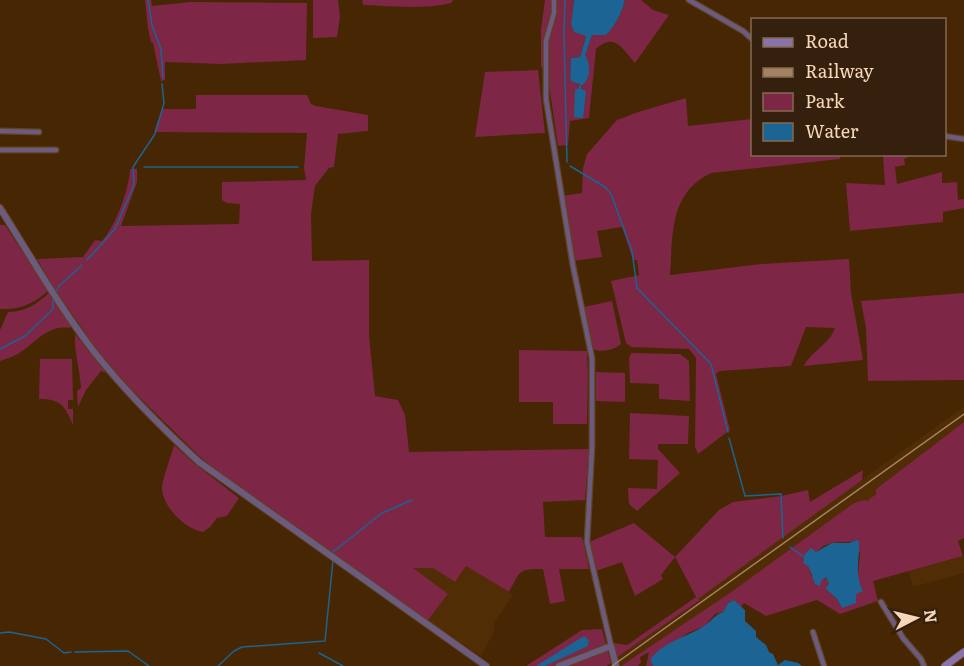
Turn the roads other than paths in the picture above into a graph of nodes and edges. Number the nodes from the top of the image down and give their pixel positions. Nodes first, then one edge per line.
1 (554, 0) edge
2 (690, 0) edge
3 (751, 38) edge
4 (0, 131) edge
5 (39, 132) dead end
6 (946, 135) edge
7 (964, 139) edge
8 (0, 150) edge
9 (56, 150) dead end
10 (0, 208) edge
11 (881, 602) dead end
12 (813, 632) dead end
13 (611, 646) junction
14 (964, 652) edge
15 (486, 666) edge
16 (559, 666) edge
17 (616, 666) edge
18 (824, 666) edge
19 (924, 666) edge
20 (945, 666) edge

1 - 13 street
2 - 3 street
4 - 5 street
6 - 7 street
8 - 9 street
10 - 15 street
11 - 19 street
12 - 18 street
13 - 16 street
13 - 17 street
14 - 20 main road

